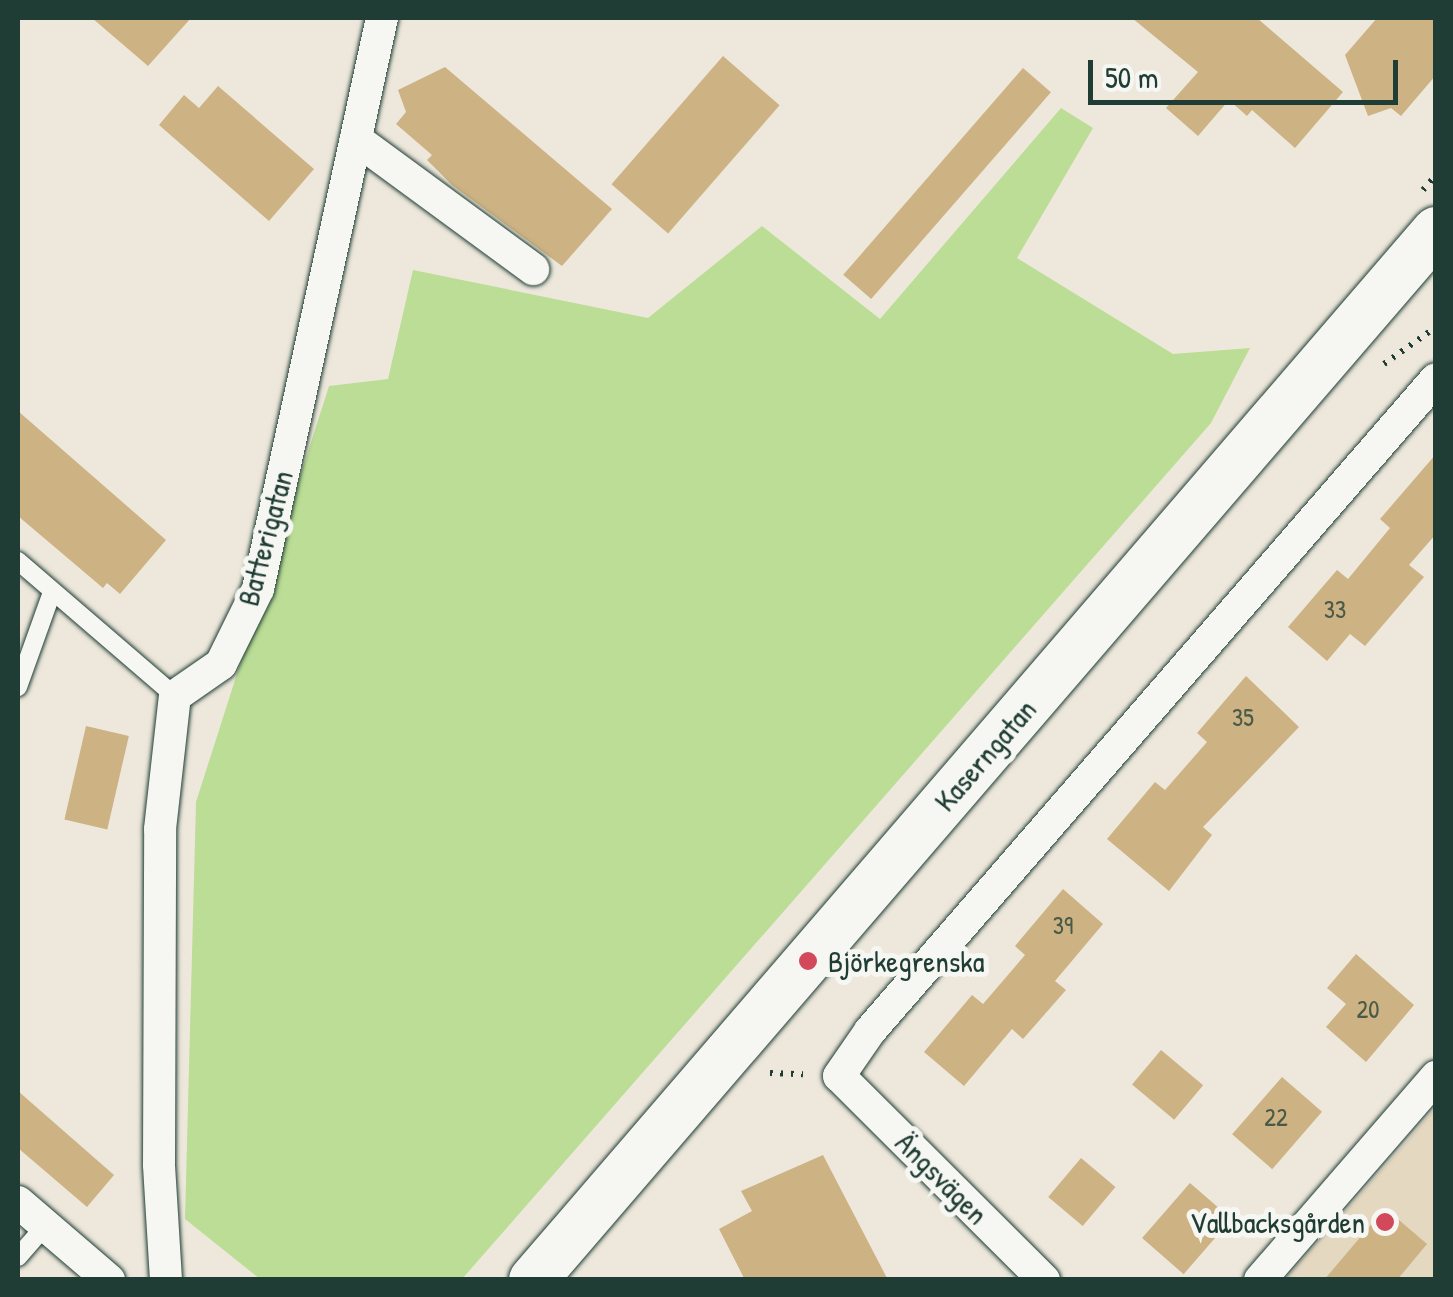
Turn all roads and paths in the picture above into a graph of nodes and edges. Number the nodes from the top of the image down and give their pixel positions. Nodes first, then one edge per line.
1 (382, 18) edge
2 (356, 139) junction
3 (1436, 231) edge
4 (533, 270) dead end
5 (1436, 379) edge
6 (18, 561) edge
7 (52, 592) junction
8 (18, 687) edge
9 (176, 696) junction
10 (1436, 1077) edge
11 (18, 1202) edge
12 (45, 1226) junction
13 (18, 1257) edge
14 (109, 1280) edge
15 (166, 1280) edge
16 (534, 1280) edge
17 (1044, 1280) edge
18 (1260, 1280) edge

1 - 2 street, Batterigatan
2 - 4 street
2 - 9 street, Batterigatan
3 - 16 main road, Kaserngatan
5 - 17 street, Ängsvägen
6 - 7 lane
7 - 8 lane
7 - 9 lane
9 - 15 street
10 - 18 street
11 - 12 street
12 - 13 lane
12 - 14 street

